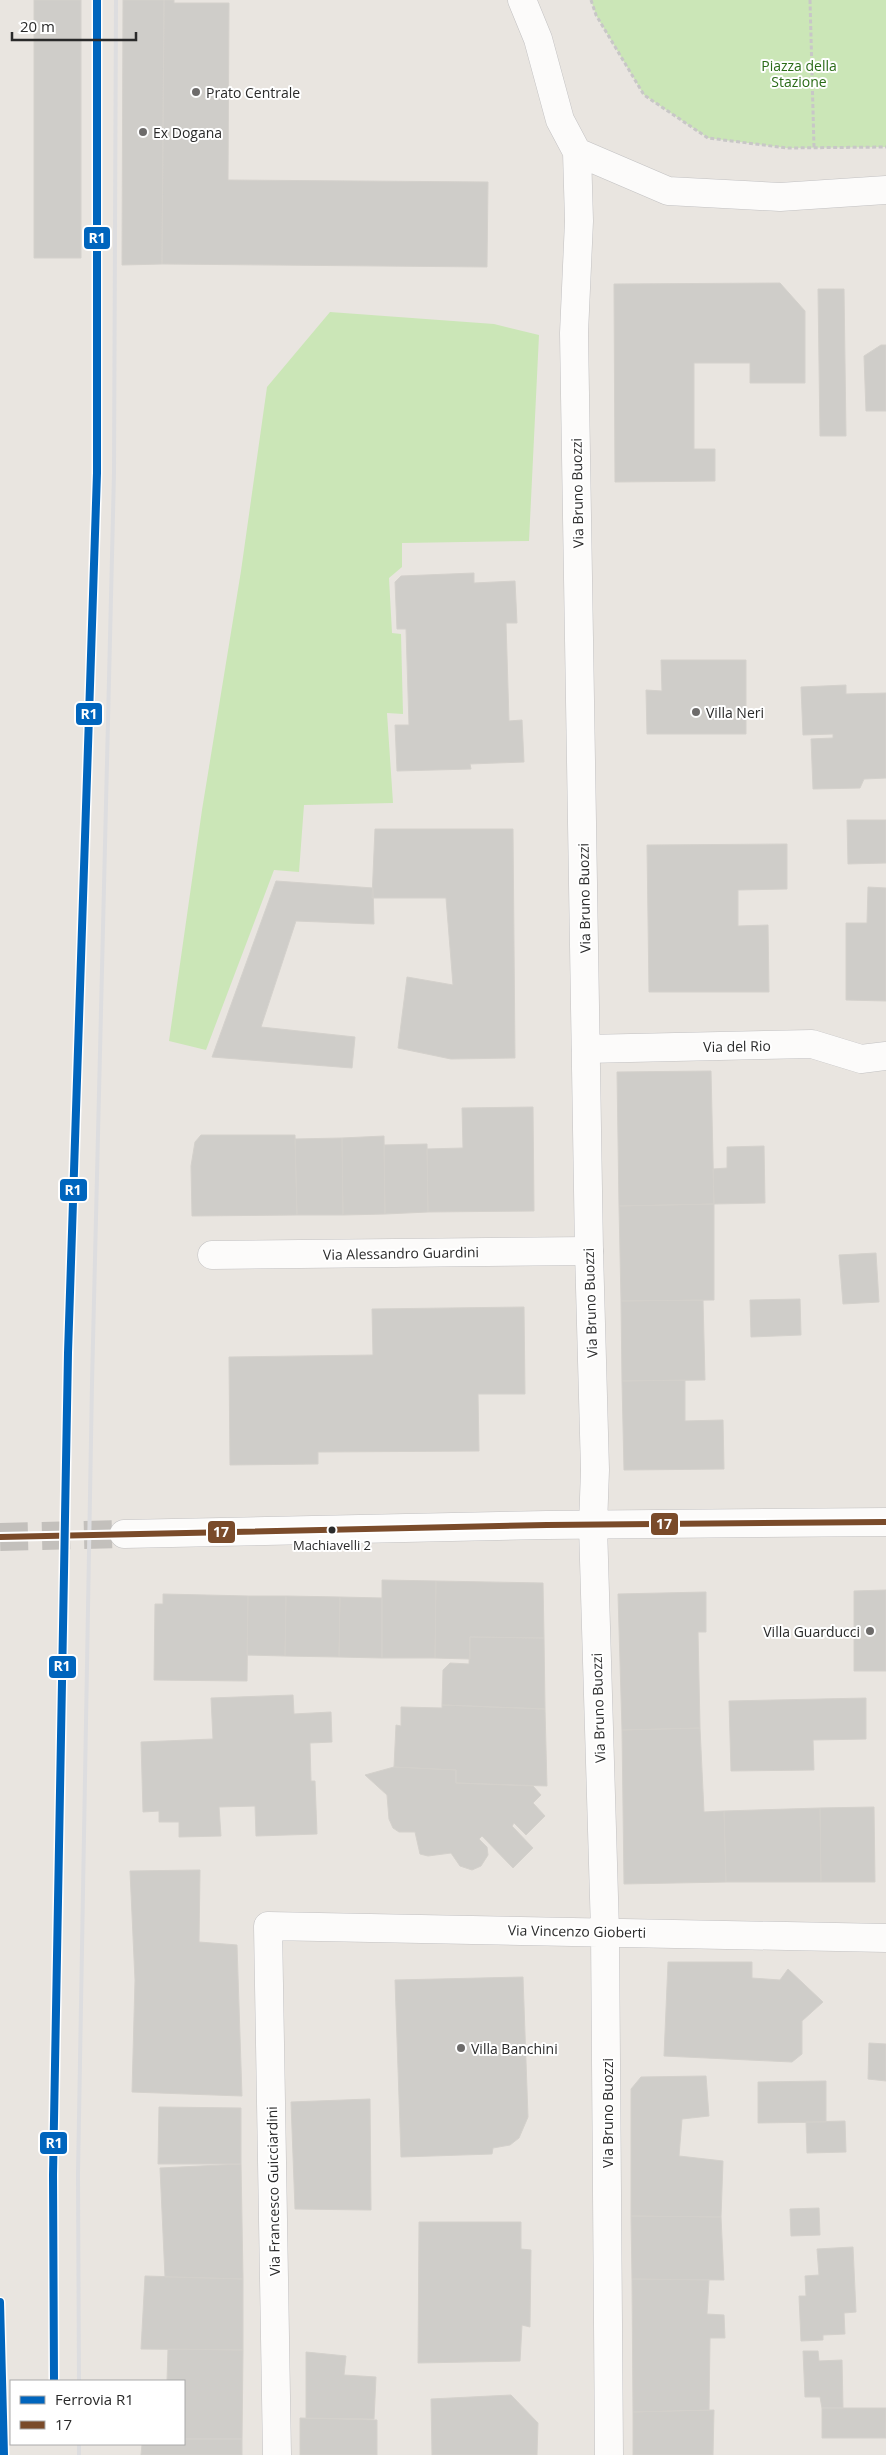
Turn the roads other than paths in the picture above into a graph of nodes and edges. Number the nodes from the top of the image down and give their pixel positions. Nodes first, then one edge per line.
1 (522, 0) edge
2 (577, 152) junction
3 (886, 190) edge
4 (586, 1050) junction
5 (886, 1056) edge
6 (589, 1251) junction
7 (212, 1255) dead end
8 (886, 1522) edge
9 (593, 1526) junction
10 (124, 1534) tunnel mouth
11 (268, 1926) joint
12 (605, 1931) junction
13 (886, 1938) edge
14 (277, 2455) edge
15 (610, 2455) edge

1 - 2 street
2 - 3 street
2 - 4 street, Via Bruno Buozzi
4 - 5 street, Via del Rio
4 - 6 street, Via Bruno Buozzi
6 - 7 street, Via Alessandro Guardini
6 - 9 street, Via Bruno Buozzi
8 - 9 street
9 - 10 street
9 - 12 street, Via Bruno Buozzi
11 - 12 street, Via Vincenzo Gioberti
11 - 14 street, Via Francesco Guicciardini
12 - 13 street, Via Vincenzo Gioberti
12 - 15 street, Via Bruno Buozzi

